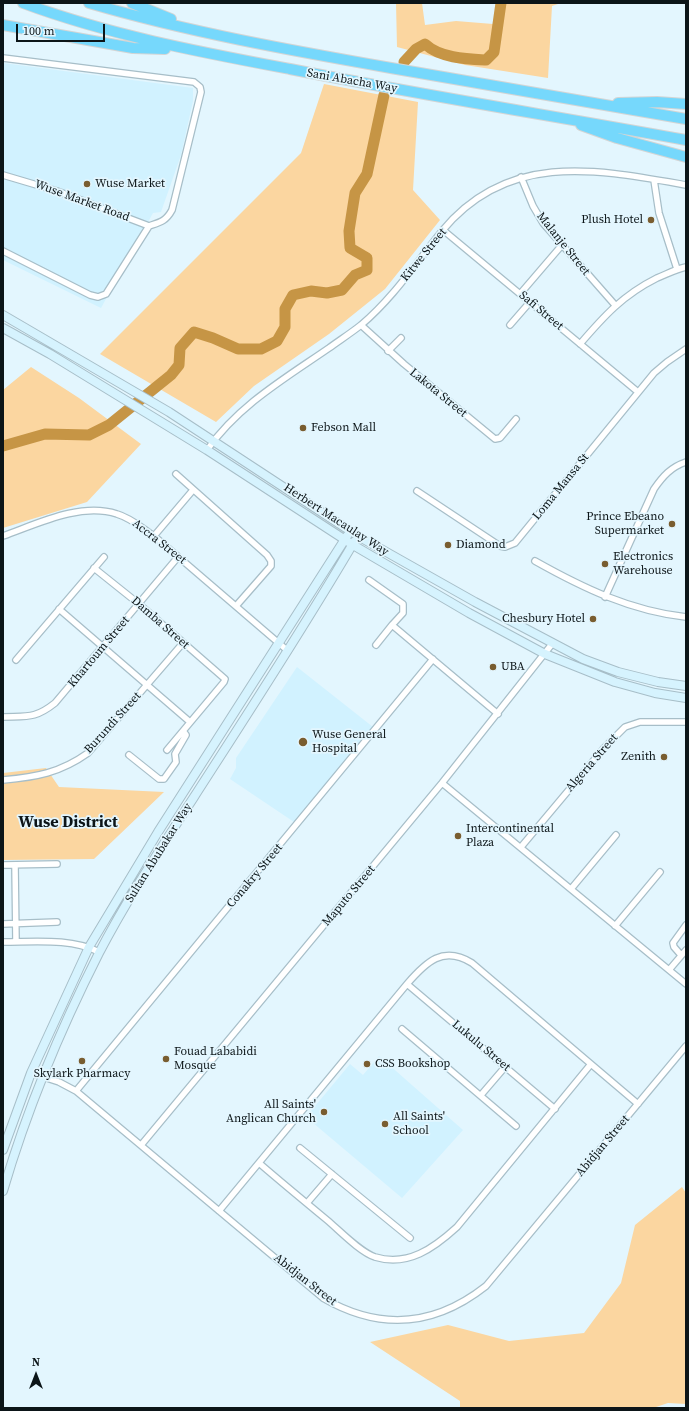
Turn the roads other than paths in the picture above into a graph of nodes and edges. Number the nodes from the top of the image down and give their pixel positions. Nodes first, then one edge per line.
1 (23, 3) edge
2 (89, 3) edge
3 (132, 3) edge
4 (3, 25) edge
5 (206, 33) junction
6 (185, 49) junction
7 (3, 58) edge
8 (593, 103) junction
9 (686, 104) edge
10 (552, 115) junction
11 (686, 119) edge
12 (686, 140) edge
13 (686, 158) edge
14 (3, 175) edge
15 (521, 177) junction
16 (654, 180) junction
17 (686, 186) edge
18 (149, 226) junction
19 (443, 230) junction
20 (562, 245) junction
21 (3, 252) edge
22 (686, 267) edge
23 (677, 269) junction
24 (520, 294) junction
25 (530, 302) junction
26 (615, 304) junction
27 (3, 315) edge
28 (360, 325) junction
29 (510, 325) dead end
30 (3, 328) edge
31 (401, 338) dead end
32 (580, 344) junction
33 (686, 349) edge
34 (388, 350) junction
35 (638, 392) junction
36 (516, 419) dead end
37 (214, 440) junction
38 (207, 450) junction
39 (686, 462) edge
40 (176, 474) dead end
41 (194, 490) junction
42 (417, 491) dead end
43 (350, 530) junction
44 (3, 536) edge
45 (154, 536) junction
46 (358, 536) junction
47 (344, 540) junction
48 (353, 545) junction
49 (104, 557) dead end
50 (178, 557) junction
51 (535, 561) dead end
52 (94, 568) junction
53 (369, 580) dead end
54 (605, 597) junction
55 (139, 604) junction
56 (236, 606) junction
57 (59, 610) junction
58 (686, 617) edge
59 (392, 625) junction
60 (183, 643) junction
61 (279, 644) junction
62 (552, 644) junction
63 (376, 645) dead end
64 (103, 647) junction
65 (288, 651) junction
66 (545, 654) junction
67 (434, 659) junction
68 (16, 660) dead end
69 (147, 685) junction
70 (686, 686) edge
71 (686, 698) edge
72 (498, 714) junction
73 (3, 717) edge
74 (190, 722) junction
75 (686, 722) edge
76 (183, 731) junction
77 (167, 750) dead end
78 (129, 755) dead end
79 (3, 780) edge
80 (442, 783) junction
81 (616, 835) dead end
82 (521, 847) junction
83 (57, 864) dead end
84 (3, 865) edge
85 (15, 865) junction
86 (660, 872) dead end
87 (571, 889) junction
88 (57, 922) dead end
89 (3, 924) edge
90 (15, 924) junction
91 (686, 925) edge
92 (615, 926) junction
93 (3, 942) edge
94 (16, 942) junction
95 (89, 947) junction
96 (686, 950) edge
97 (99, 952) junction
98 (682, 955) junction
99 (669, 970) junction
100 (407, 984) junction
101 (686, 984) edge
102 (402, 1029) dead end
103 (686, 1046) edge
104 (591, 1064) junction
105 (505, 1067) junction
106 (31, 1073) junction
107 (42, 1077) junction
108 (76, 1091) junction
109 (481, 1095) junction
110 (638, 1104) junction
111 (555, 1109) junction
112 (516, 1126) dead end
113 (142, 1144) junction
114 (300, 1148) dead end
115 (3, 1150) edge
116 (259, 1163) junction
117 (332, 1174) junction
118 (3, 1191) edge
119 (307, 1203) junction
120 (219, 1211) junction
121 (410, 1238) dead end

1 - 6 highway, Sani Abacha Way
2 - 5 highway, Sani Abacha Way
3 - 5 highway
4 - 6 highway
5 - 8 highway, Sani Abacha Way
6 - 10 highway, Sani Abacha Way
7 - 18 street
8 - 9 highway
8 - 11 highway, Sani Abacha Way
10 - 12 highway, Sani Abacha Way
10 - 13 highway
14 - 18 street, Wuse Market Road
15 - 16 street, Kitwe Street
15 - 19 street, Kitwe Street
15 - 20 street, Malanje Street
16 - 17 street, Kitwe Street
16 - 23 street
18 - 21 street
19 - 24 street, Safi Street
19 - 28 street, Kitwe Street
20 - 24 street
20 - 26 street, Malanje Street
22 - 23 street
23 - 26 street
24 - 25 street, Safi Street
25 - 29 street
25 - 32 street, Safi Street
26 - 32 street
27 - 37 main road, Herbert Macaulay Way
28 - 34 street, Lakota Street
28 - 37 street, Kitwe Street
30 - 38 main road, Herbert Macaulay Way
31 - 34 street
32 - 35 street, Safi Street
33 - 35 street, Loma Mansa St
34 - 36 street, Lakota Street
35 - 42 street, Loma Mansa St
37 - 38 street, Kitwe Street
37 - 43 main road, Herbert Macaulay Way
38 - 47 main road, Herbert Macaulay Way
39 - 54 street
40 - 41 street
41 - 45 street
41 - 56 street
43 - 46 main road, Herbert Macaulay Way
43 - 47 main road, Sultan Abubakar Way
44 - 45 street, Accra Street
45 - 50 street, Accra Street
46 - 48 main road, Sultan Abubakar Way
46 - 62 main road, Herbert Macaulay Way
47 - 48 main road, Herbert Macaulay Way
47 - 61 main road, Sultan Abubakar Way
48 - 65 main road, Sultan Abubakar Way
48 - 66 main road, Herbert Macaulay Way
49 - 52 street
50 - 55 street, Khartoum Street
50 - 56 street, Accra Street
51 - 54 street
52 - 55 street, Damba Street
52 - 57 street
53 - 59 street
54 - 58 street
55 - 60 street, Damba Street
55 - 64 street, Khartoum Street
56 - 61 street, Accra Street
57 - 64 street
57 - 68 street
59 - 63 street
59 - 67 street
60 - 69 street, Burundi Street
60 - 74 street, Damba Street
61 - 65 street, Accra Street
61 - 95 main road, Sultan Abubakar Way
62 - 66 street, Maputo Street
62 - 70 main road, Herbert Macaulay Way
64 - 69 street
64 - 73 street, Khartoum Street
65 - 97 main road, Sultan Abubakar Way
66 - 71 main road, Herbert Macaulay Way
66 - 72 street, Maputo Street
67 - 72 street
67 - 108 street, Conakry Street
69 - 74 street
69 - 79 street, Burundi Street
72 - 80 street, Maputo Street
74 - 76 street
75 - 82 street, Algeria Street
76 - 77 street
76 - 78 street
80 - 82 street
80 - 113 street, Maputo Street
81 - 87 street
82 - 87 street
83 - 85 street
84 - 85 street
85 - 90 street
86 - 92 street
87 - 92 street
88 - 90 street
89 - 90 street
90 - 94 street
91 - 98 street
92 - 99 street
93 - 94 street
94 - 95 street
95 - 97 street
95 - 106 main road, Sultan Abubakar Way
96 - 98 street
97 - 107 main road, Sultan Abubakar Way
98 - 99 street
99 - 101 street
100 - 104 street
100 - 105 street, Lukulu Street
100 - 116 street
102 - 109 street
103 - 110 street, Abidjan Street
104 - 110 street
104 - 111 street
105 - 109 street
105 - 111 street, Lukulu Street
106 - 107 street, Abidjan Street
106 - 115 main road, Sultan Abubakar Way
107 - 108 street, Abidjan Street
107 - 118 main road, Sultan Abubakar Way
108 - 113 street, Abidjan Street
109 - 112 street
110 - 120 street, Abidjan Street
111 - 119 street
113 - 120 street, Abidjan Street
114 - 117 street
116 - 119 street
116 - 120 street
117 - 119 street
117 - 121 street

